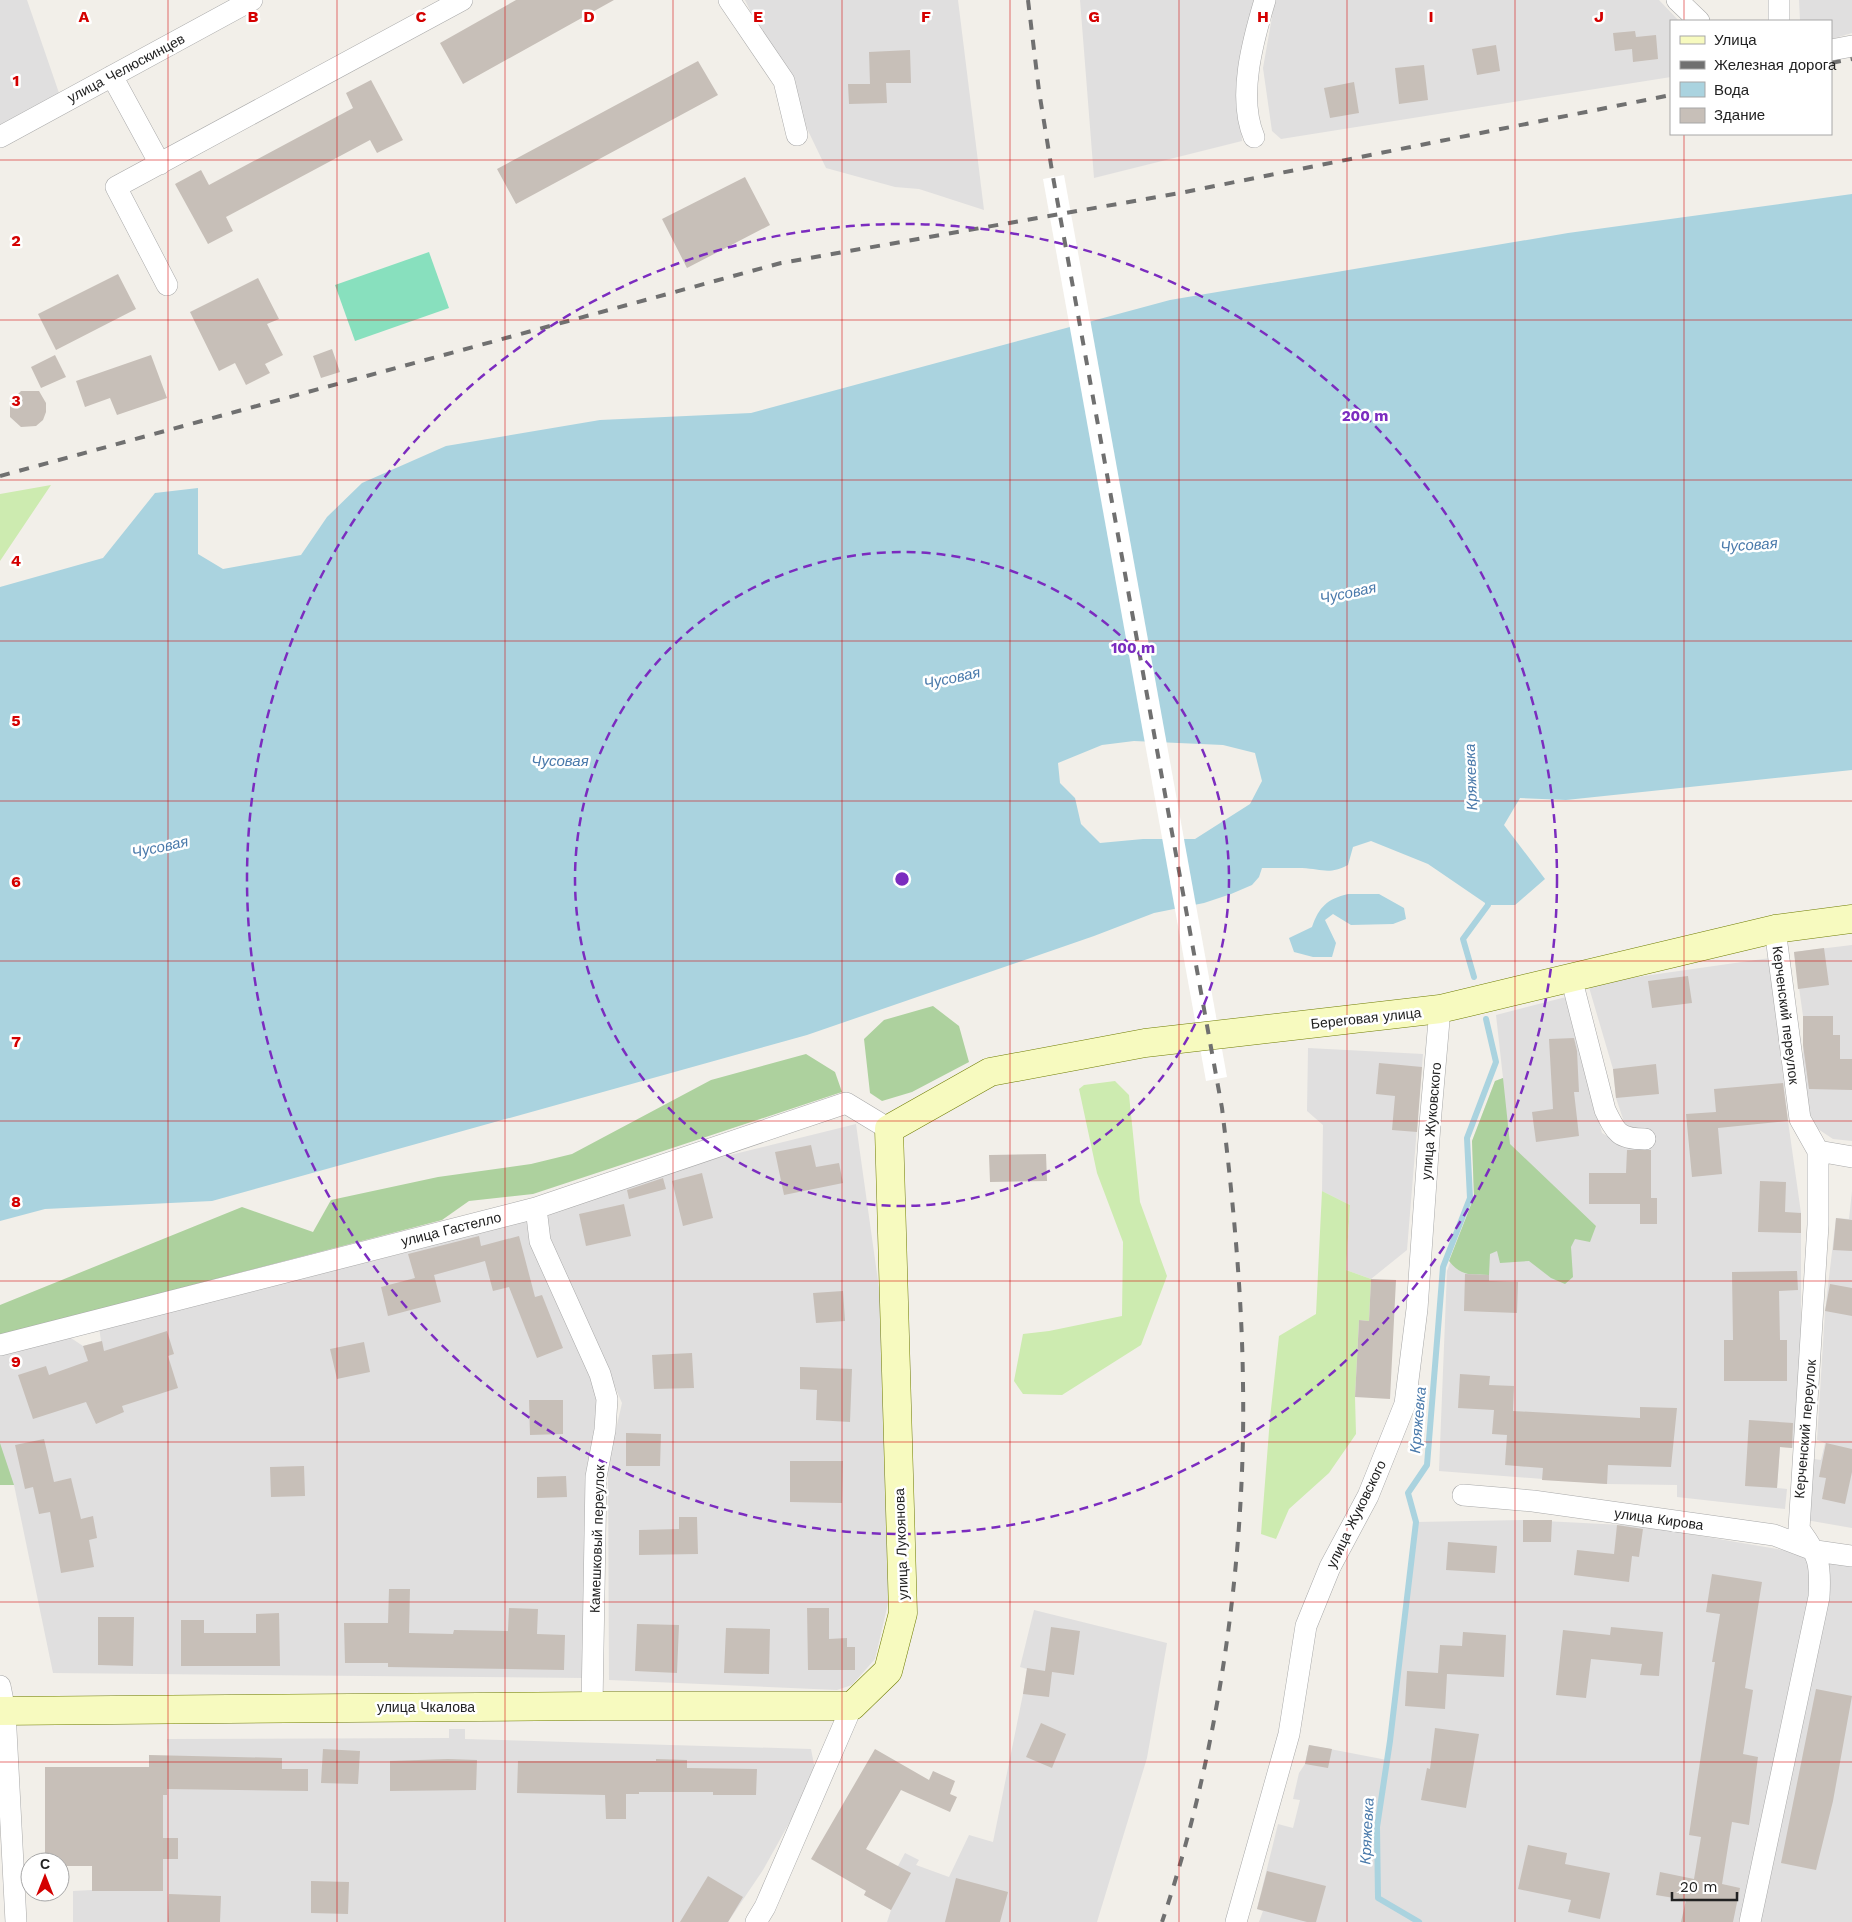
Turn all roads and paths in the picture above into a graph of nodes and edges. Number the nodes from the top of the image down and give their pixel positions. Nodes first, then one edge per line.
1 (252, 0) edge
2 (462, 0) edge
3 (729, 0) edge
4 (1265, 0) edge
5 (1677, 0) edge
6 (1779, 0) edge
7 (1698, 20) edge
8 (1779, 20) edge
9 (1852, 46) edge
10 (1832, 50) edge
11 (112, 76) junction
12 (796, 135) dead end
13 (0, 137) edge
14 (1254, 137) dead end
15 (160, 164) junction
16 (167, 285) dead end
17 (1852, 919) edge
18 (1775, 928) junction
19 (1571, 977) junction
20 (1440, 1010) junction
21 (888, 1130) junction
22 (1645, 1139) dead end
23 (1818, 1151) junction
24 (1852, 1157) edge
25 (536, 1208) junction
26 (0, 1345) edge
27 (1463, 1495) dead end
28 (1816, 1551) junction
29 (1852, 1556) edge
30 (2, 1702) edge
31 (592, 1706) junction
32 (852, 1706) junction
33 (16, 1922) edge
34 (756, 1922) edge
35 (1236, 1922) edge
36 (1750, 1922) edge

1 - 11 street, улица Челюскинцев
2 - 15 street
3 - 12 street
4 - 14 street
5 - 7 street
6 - 8 street
9 - 10 street
11 - 13 street, улица Челюскинцев
11 - 15 street
15 - 16 street
17 - 18 street, Береговая улица
18 - 19 street, Береговая улица
18 - 23 street, Керченский переулок
19 - 20 street, Береговая улица
19 - 22 street
20 - 21 street, Береговая улица
20 - 35 street, улица Жуковского
21 - 25 street, улица Гастелло
21 - 32 street, улица Лукоянова
23 - 24 street
23 - 28 street, Керченский переулок
25 - 26 street, улица Гастелло
25 - 31 street, Камешковый переулок
27 - 28 street, улица Кирова
28 - 29 street, улица Кирова
28 - 36 street, Керченский переулок
30 - 31 street, улица Чкалова
30 - 33 street
31 - 32 street, улица Чкалова
32 - 34 street, улица Лукоянова

